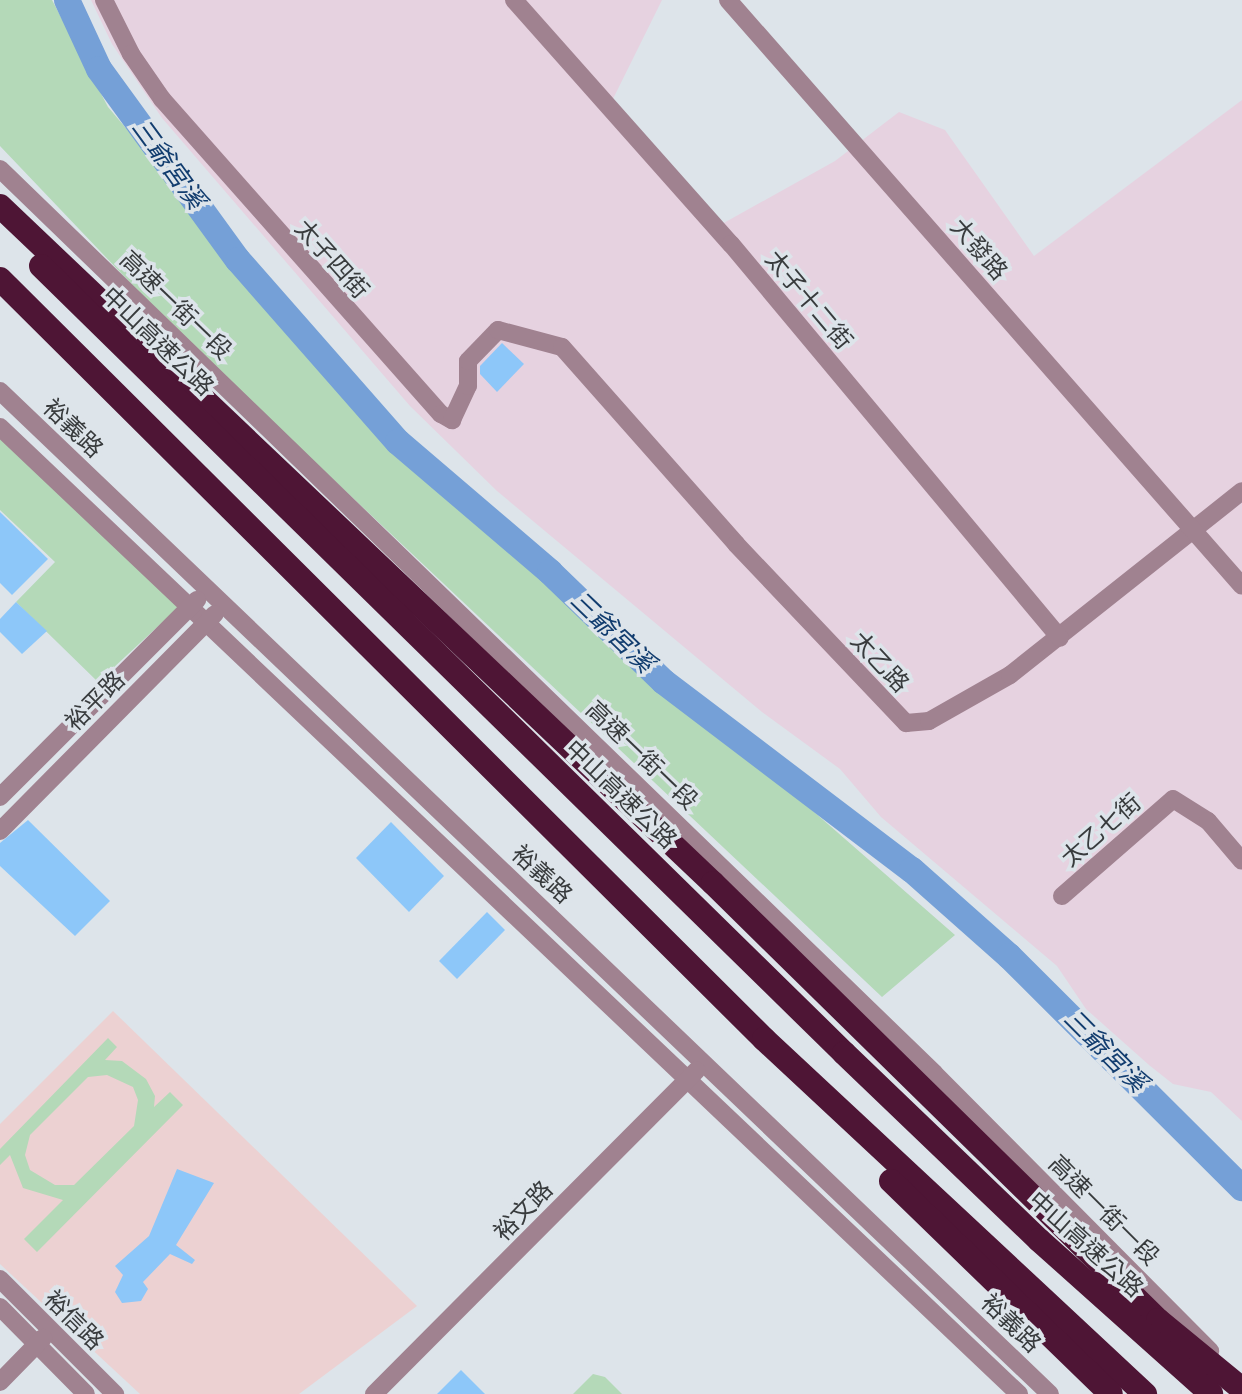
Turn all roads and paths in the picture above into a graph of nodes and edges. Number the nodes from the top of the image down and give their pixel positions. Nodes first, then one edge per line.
1 (104, 0) edge
2 (514, 0) edge
3 (728, 0) edge
4 (0, 169) edge
5 (0, 206) edge
6 (0, 226) edge
7 (0, 279) edge
8 (537, 338) joint
9 (0, 391) edge
10 (0, 427) edge
11 (1242, 491) edge
12 (1194, 530) junction
13 (1242, 586) edge
14 (208, 589) junction
15 (224, 605) junction
16 (191, 606) junction
17 (207, 622) junction
18 (1060, 638) junction
19 (0, 797) edge
20 (0, 831) edge
21 (1242, 861) edge
22 (1062, 896) dead end
23 (764, 1039) junction
24 (705, 1061) junction
25 (690, 1077) junction
26 (0, 1279) edge
27 (0, 1307) edge
28 (1158, 1320) junction
29 (51, 1330) junction
30 (37, 1344) junction
31 (0, 1382) edge
32 (1242, 1387) edge
33 (86, 1394) edge
34 (115, 1394) edge
35 (374, 1394) edge
36 (1019, 1394) edge
37 (1050, 1394) edge
38 (1111, 1394) edge
39 (1145, 1394) edge
40 (1211, 1394) edge
41 (1237, 1394) edge

1 - 8 street, 太子四街
2 - 18 street, 太子十二街
3 - 12 street, 大發路
4 - 32 street, 高速一街一段
5 - 28 highway
6 - 40 highway, 中山高速公路
7 - 23 highway
8 - 18 street, 太乙路
9 - 14 street, 裕義路
10 - 16 street, 裕義路
11 - 12 street, 太乙路
12 - 13 street, 大發路
12 - 18 street, 太乙路
14 - 15 street, 裕義路
14 - 16 street, 裕平路
15 - 17 street, 裕平路
15 - 24 street, 裕義路
16 - 17 street, 裕義路
16 - 19 street, 裕平路
17 - 20 street, 裕平路
17 - 25 street, 裕義路
21 - 22 street, 太乙七街
23 - 38 highway
23 - 39 highway
24 - 25 street, 裕文路
24 - 37 street, 裕義路
25 - 35 street, 裕文路
25 - 36 street, 裕義路
26 - 29 street, 裕信路
27 - 30 street, 裕信路
28 - 32 highway
28 - 41 highway
29 - 30 street
29 - 34 street, 裕信路
30 - 31 street
30 - 33 street, 裕信路

